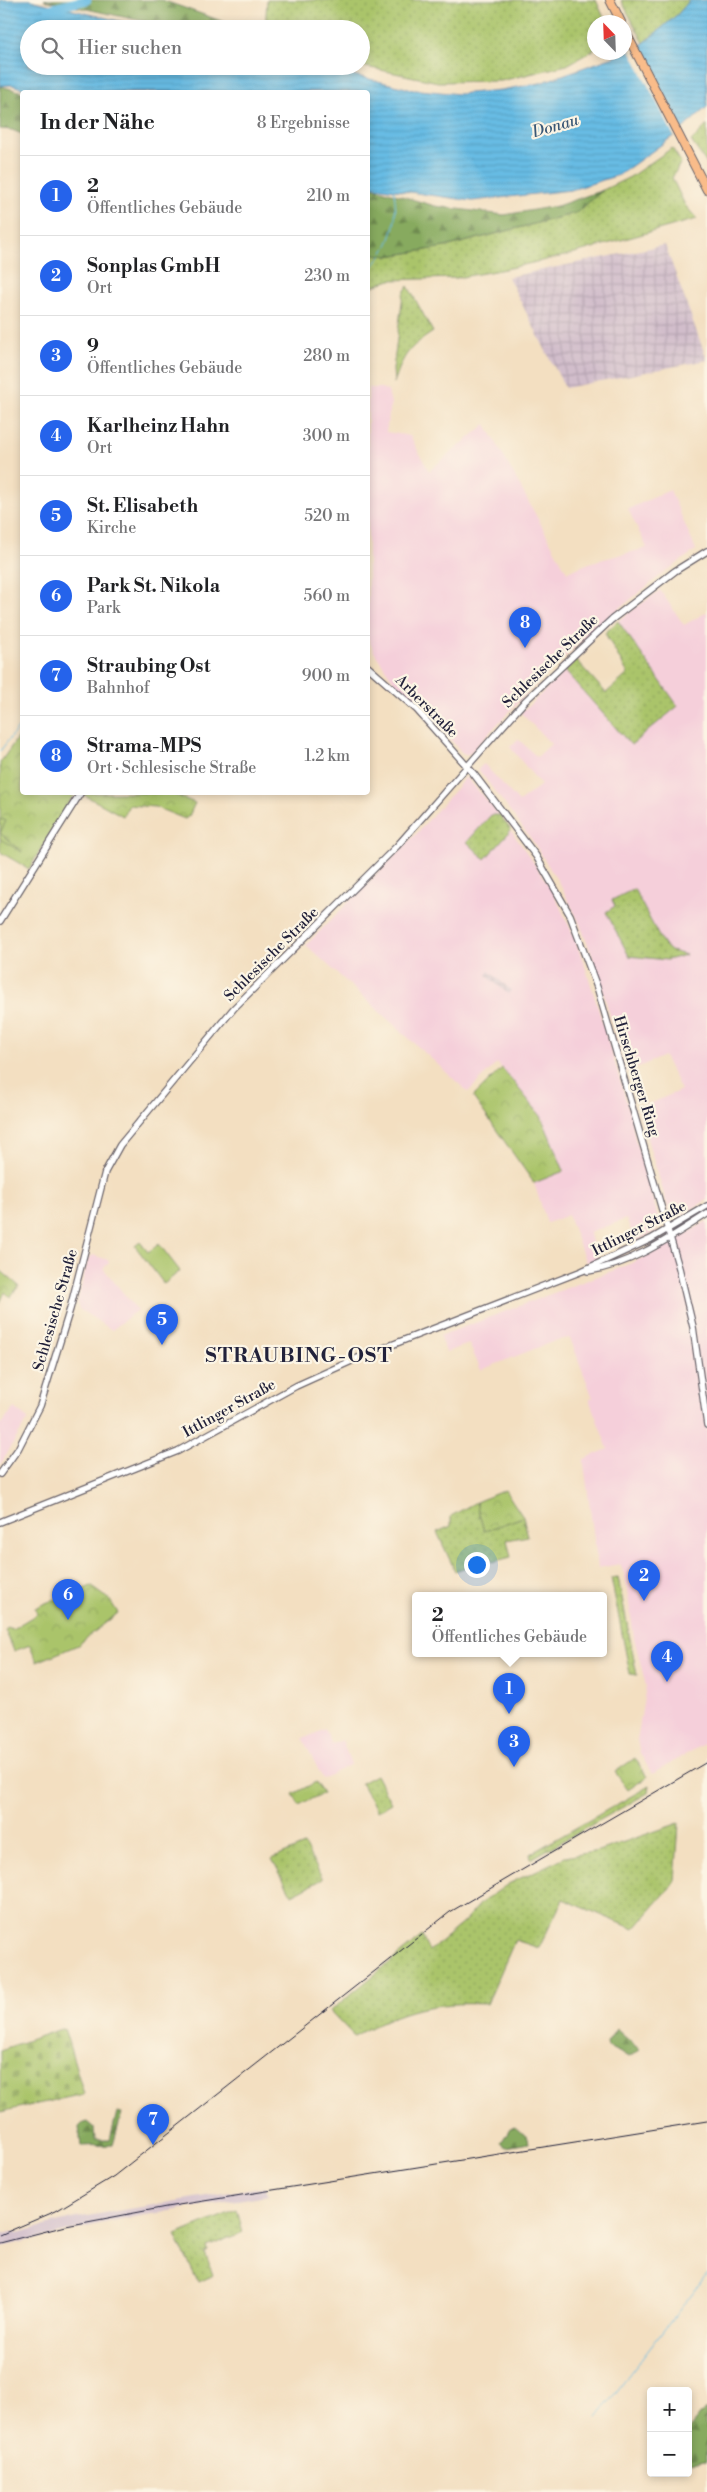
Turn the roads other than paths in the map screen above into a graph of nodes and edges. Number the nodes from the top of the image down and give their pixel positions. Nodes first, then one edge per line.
1 (610, 0) edge
2 (618, 15) edge
3 (632, 44) edge
4 (707, 190) edge
5 (707, 551) edge
6 (370, 669) edge
7 (467, 765) junction
8 (79, 795) edge
9 (0, 921) edge
10 (707, 1206) edge
11 (707, 1214) edge
12 (668, 1229) junction
13 (670, 1237) junction
14 (582, 1271) junction
15 (707, 1425) edge
16 (0, 1474) edge
17 (0, 1522) edge

1 - 2 highway
3 - 4 highway
5 - 7 street, Schlesische Straße
6 - 7 street, Arberstraße
7 - 12 street, Hirschberger Ring
7 - 16 street, Schlesische Straße
8 - 9 street
10 - 12 street, Ittlinger Straße
11 - 13 street, Ittlinger Straße
12 - 13 street, Hirschberger Ring
12 - 14 street, Ittlinger Straße
13 - 14 street, Ittlinger Straße
13 - 15 street, Hirschberger Ring
14 - 17 street, Ittlinger Straße

